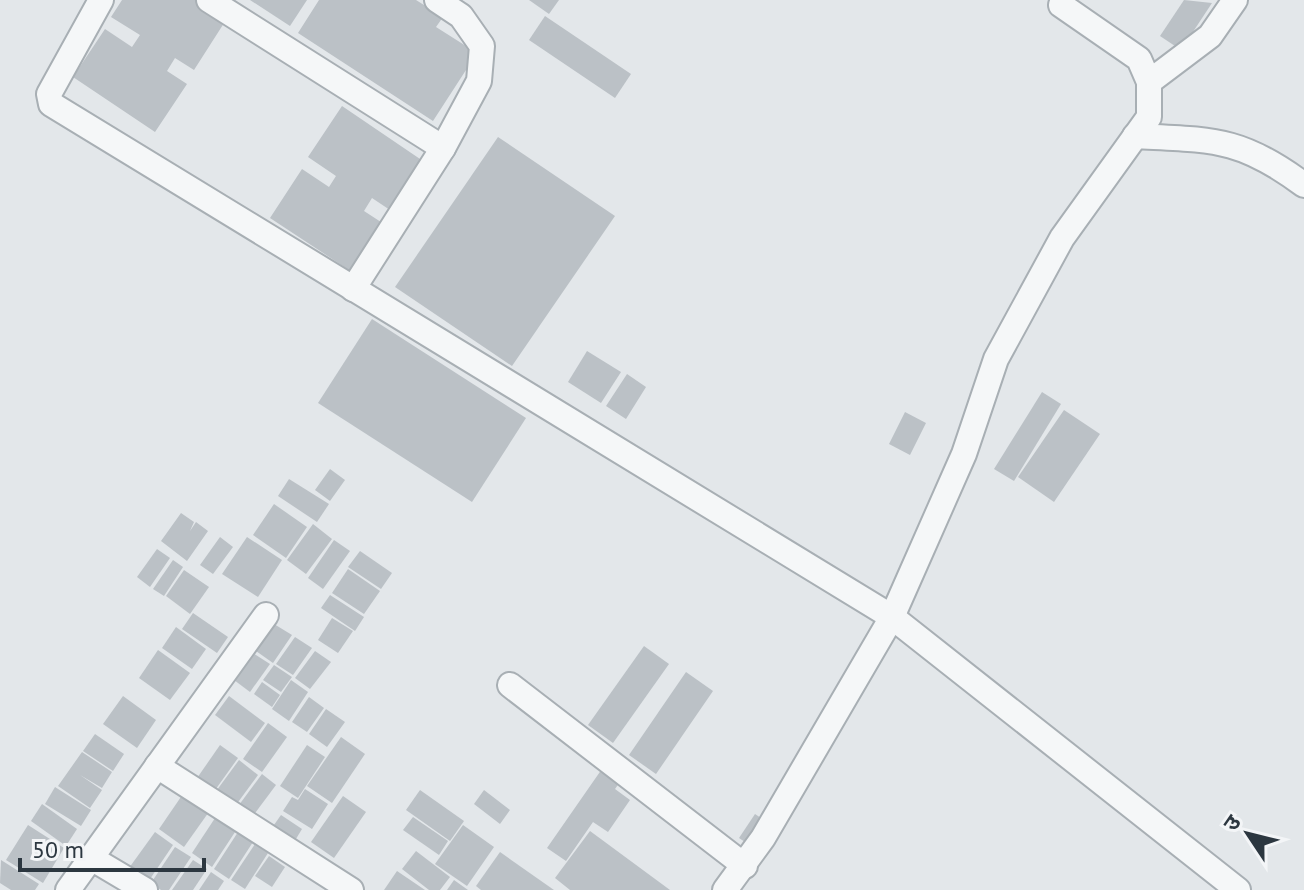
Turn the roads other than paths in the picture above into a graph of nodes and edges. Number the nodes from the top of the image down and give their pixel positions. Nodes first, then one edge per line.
1 (101, 0) edge
2 (209, 0) edge
3 (437, 0) edge
4 (1235, 0) edge
5 (1061, 5) dead end
6 (1149, 82) junction
7 (1135, 136) junction
8 (443, 148) junction
9 (1304, 185) edge
10 (353, 289) junction
11 (266, 615) dead end
12 (892, 617) junction
13 (510, 685) dead end
14 (157, 766) junction
15 (91, 858) junction
16 (745, 866) junction
17 (68, 890) edge
18 (145, 890) edge
19 (351, 890) edge
20 (725, 890) edge
21 (1238, 890) edge

1 - 10 street
2 - 8 street
3 - 8 street
4 - 6 street
5 - 6 street
6 - 7 street
7 - 9 street
7 - 12 street
8 - 10 street
10 - 12 street
11 - 14 street
12 - 16 street
12 - 21 street
13 - 16 street
14 - 15 street
14 - 19 street
15 - 17 street
15 - 18 street
16 - 20 street

